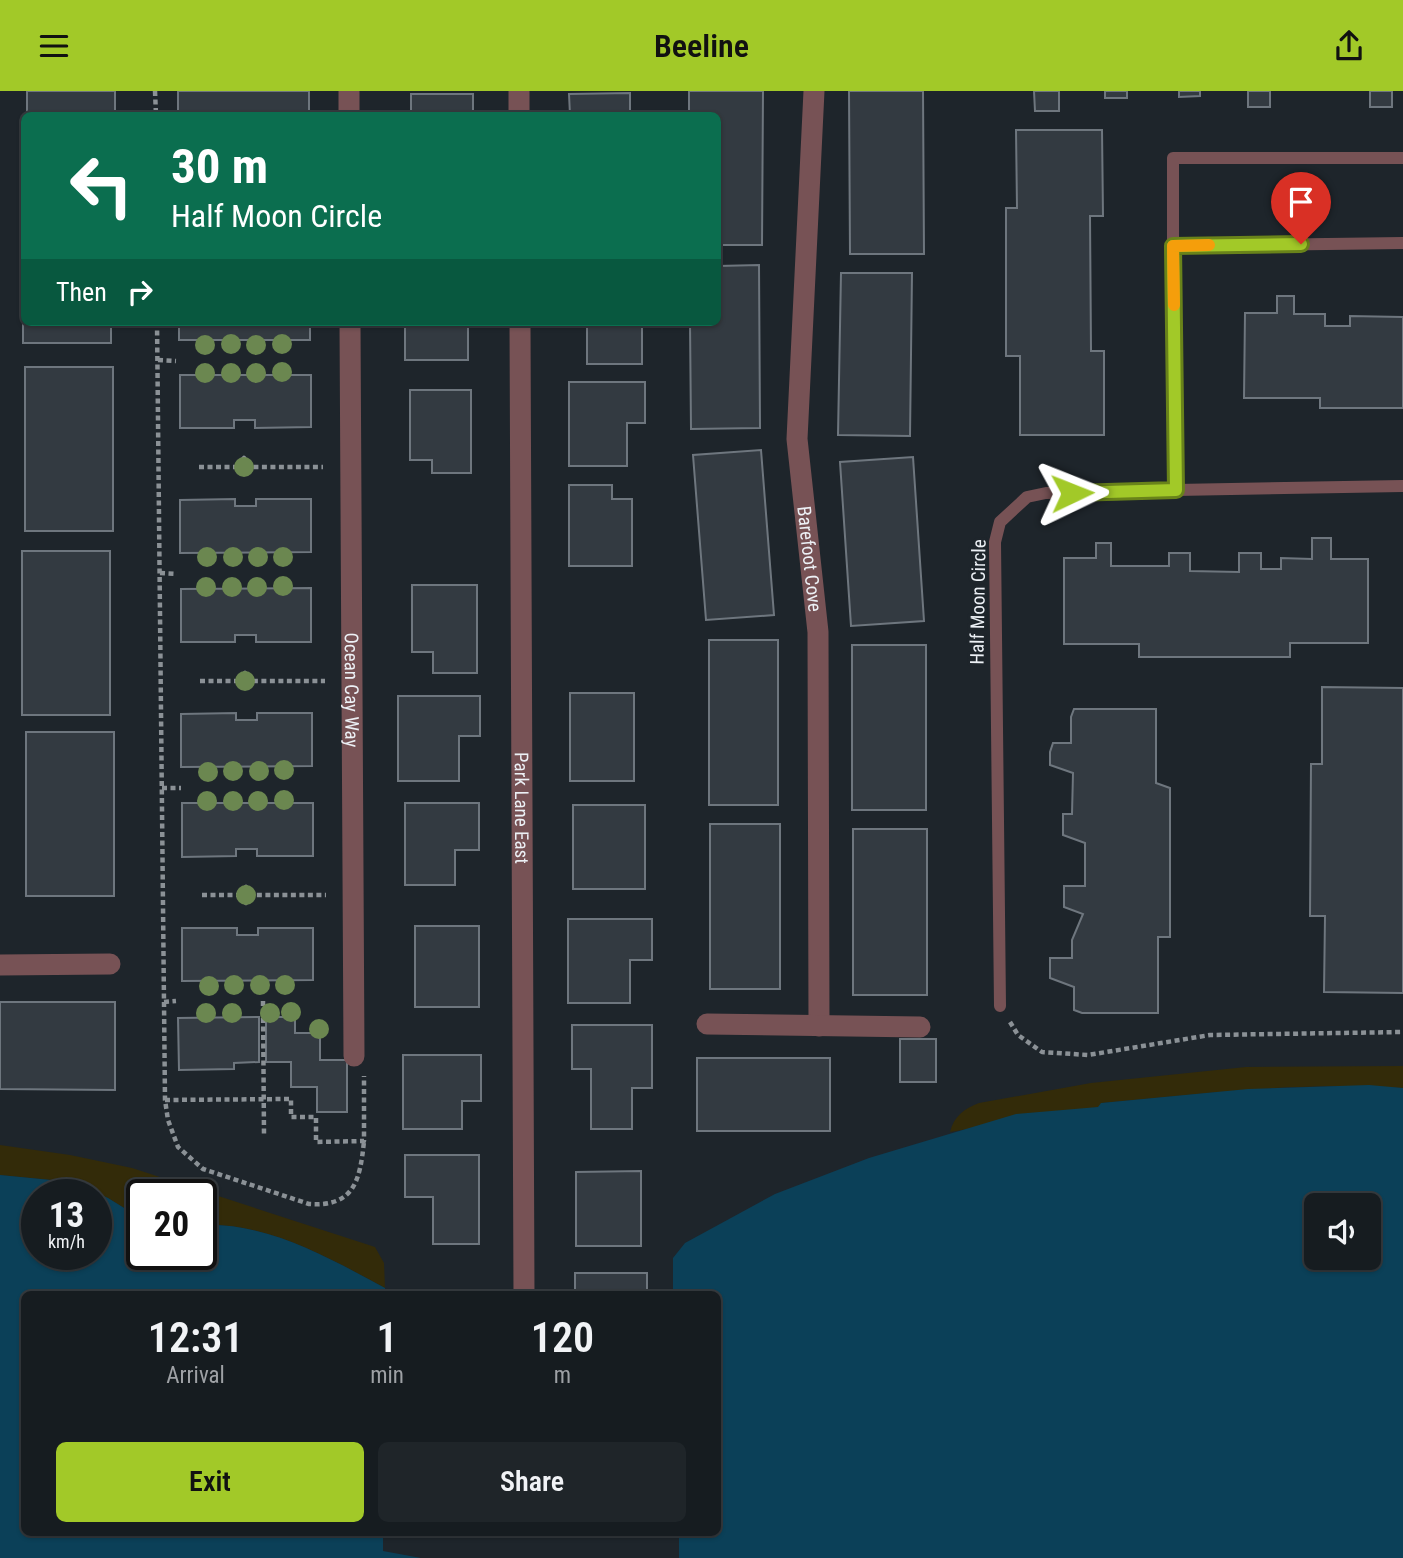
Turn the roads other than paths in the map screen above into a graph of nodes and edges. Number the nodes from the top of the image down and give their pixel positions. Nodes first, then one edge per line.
1 (349, 91) edge
2 (519, 91) edge
3 (814, 91) edge
4 (349, 112) edge
5 (519, 112) edge
6 (1403, 158) edge
7 (1403, 243) edge
8 (1173, 246) junction
9 (351, 326) edge
10 (520, 326) edge
11 (1403, 486) edge
12 (1176, 490) junction
13 (110, 964) dead end
14 (0, 965) edge
15 (1000, 1006) road end
16 (707, 1024) dead end
17 (819, 1026) junction
18 (920, 1027) dead end
19 (359, 1062) road end
20 (524, 1291) edge

1 - 4 street
2 - 5 street
3 - 17 street, Barefoot Cove
6 - 8 lane
7 - 8 lane
8 - 12 lane
9 - 19 street, Ocean Cay Way
10 - 20 street, Park Lane East
11 - 12 lane, Half Moon Circle
12 - 15 lane, Half Moon Circle
13 - 14 street
16 - 17 street
17 - 18 street

